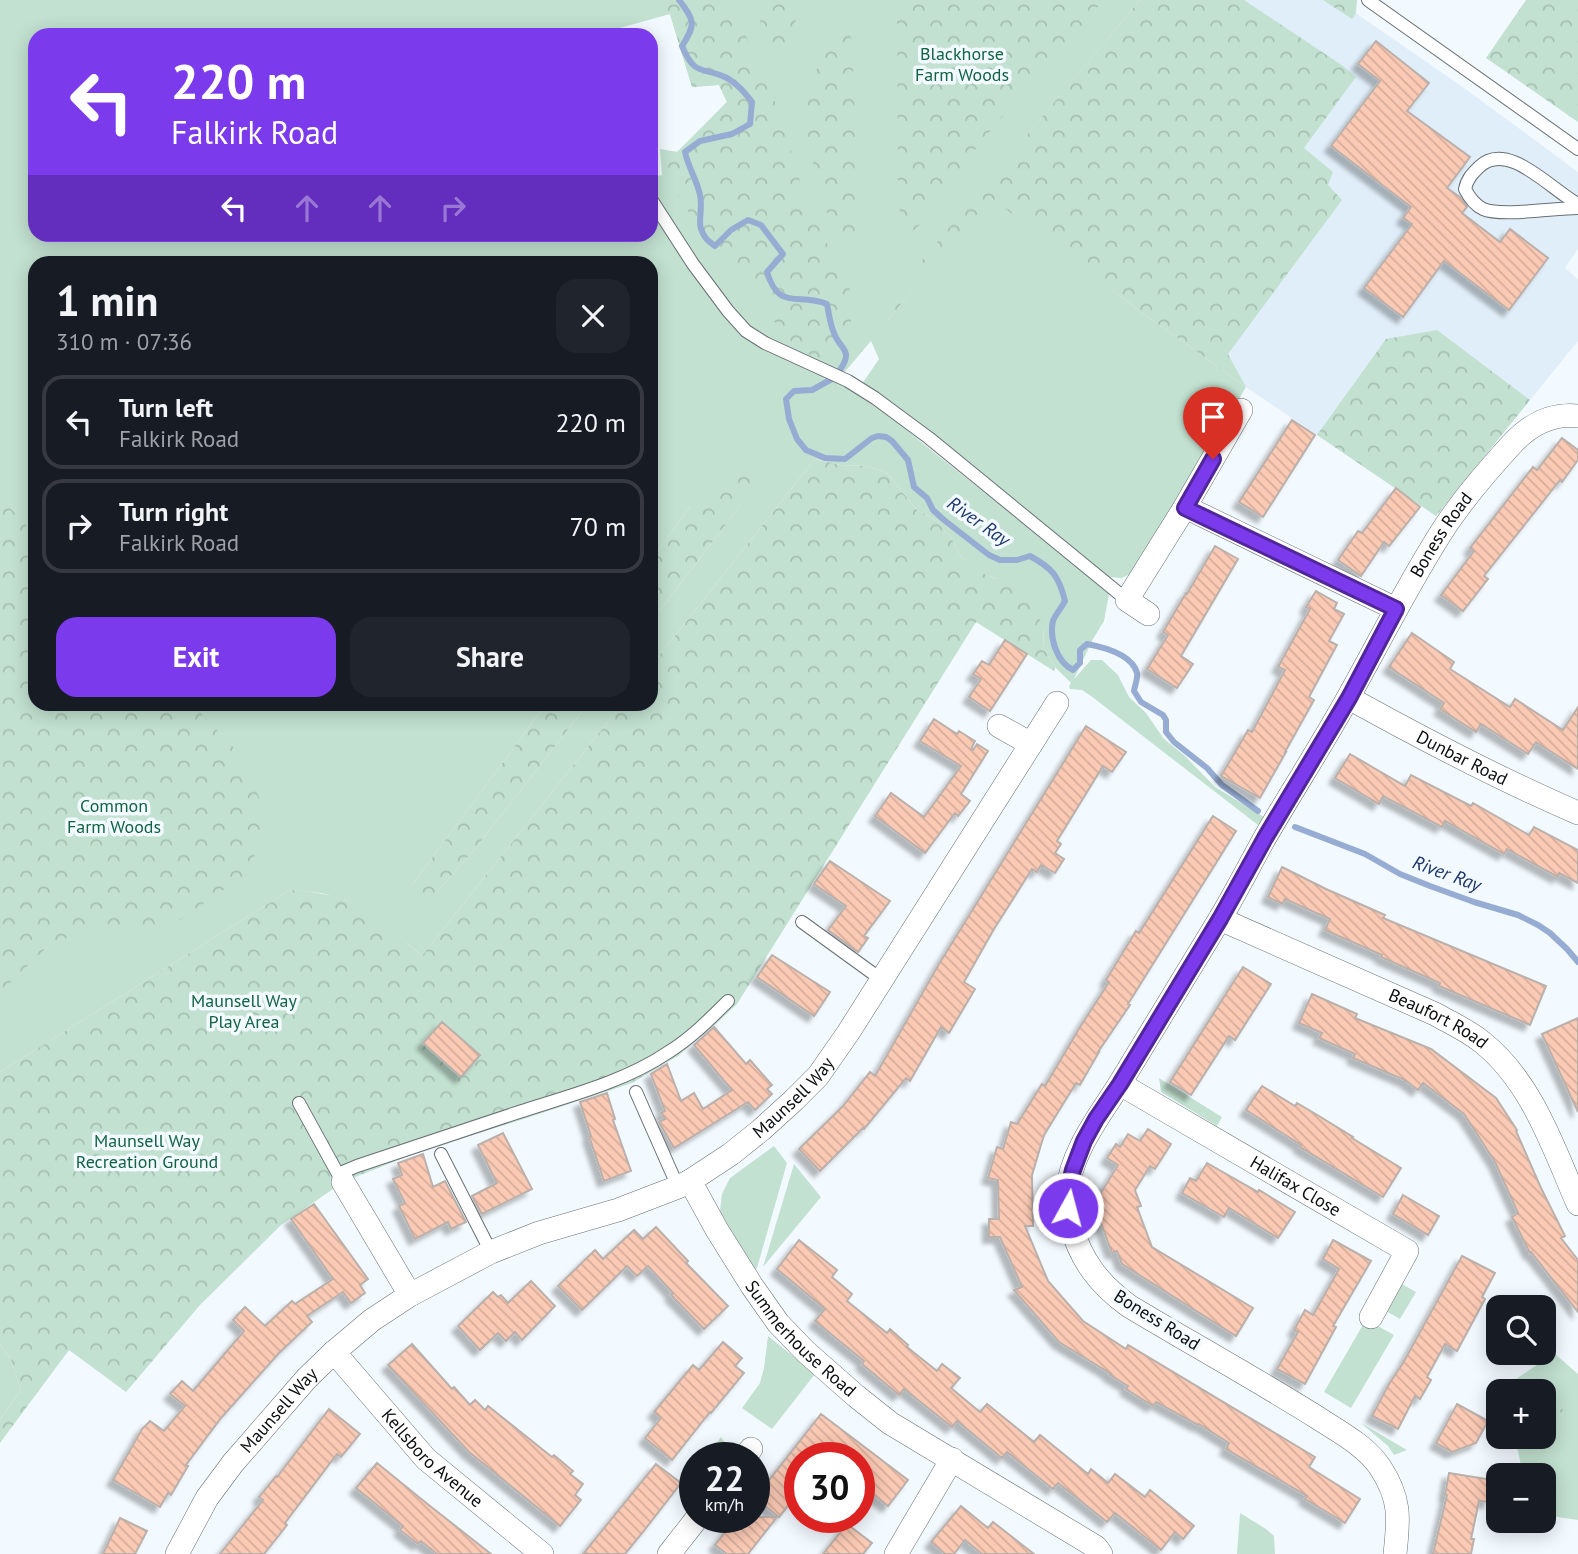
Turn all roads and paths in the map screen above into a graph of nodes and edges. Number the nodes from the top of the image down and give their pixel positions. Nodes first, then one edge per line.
1 (1368, 0) edge
2 (1578, 149) edge
3 (1578, 206) edge
4 (658, 210) edge
5 (1241, 410) dead end
6 (1578, 416) edge
7 (1185, 508) junction
8 (1127, 600) junction
9 (1396, 609) junction
10 (1148, 614) dead end
11 (1349, 698) junction
12 (1057, 704) dead end
13 (999, 726) dead end
14 (1031, 744) junction
15 (1578, 813) edge
16 (1220, 919) junction
17 (802, 922) dead end
18 (883, 980) junction
19 (728, 1001) dead end
20 (1120, 1084) junction
21 (636, 1092) dead end
22 (299, 1103) dead end
23 (441, 1154) dead end
24 (341, 1178) junction
25 (684, 1184) junction
26 (1578, 1204) edge
27 (491, 1252) junction
28 (410, 1294) junction
29 (1371, 1317) dead end
30 (334, 1352) junction
31 (952, 1459) junction
32 (685, 1533) edge
33 (177, 1554) edge
34 (542, 1554) edge
35 (669, 1554) edge
36 (896, 1554) edge
37 (1101, 1554) edge
38 (1395, 1554) edge

1 - 2 lane
3 - 3 lane
4 - 8 lane
5 - 7 street
6 - 9 street, Boness Road
7 - 8 street
7 - 9 street
8 - 10 street
9 - 11 street, Boness Road
11 - 15 street, Dunbar Road
11 - 16 street, Boness Road
12 - 14 street, Maunsell Way
13 - 14 street
14 - 18 street, Maunsell Way
16 - 20 street, Boness Road
16 - 26 street, Beaufort Road
17 - 18 lane
18 - 25 street, Maunsell Way
19 - 24 lane
20 - 29 street, Halifax Close
20 - 38 street, Boness Road
21 - 25 lane
22 - 24 lane
23 - 27 lane
24 - 28 street
25 - 27 street, Maunsell Way
25 - 31 street, Summerhouse Road
27 - 28 street, Maunsell Way
28 - 30 street, Maunsell Way
30 - 33 street, Maunsell Way
30 - 34 street, Kellsboro Avenue
31 - 36 street
31 - 37 street, Summerhouse Road
32 - 35 street

